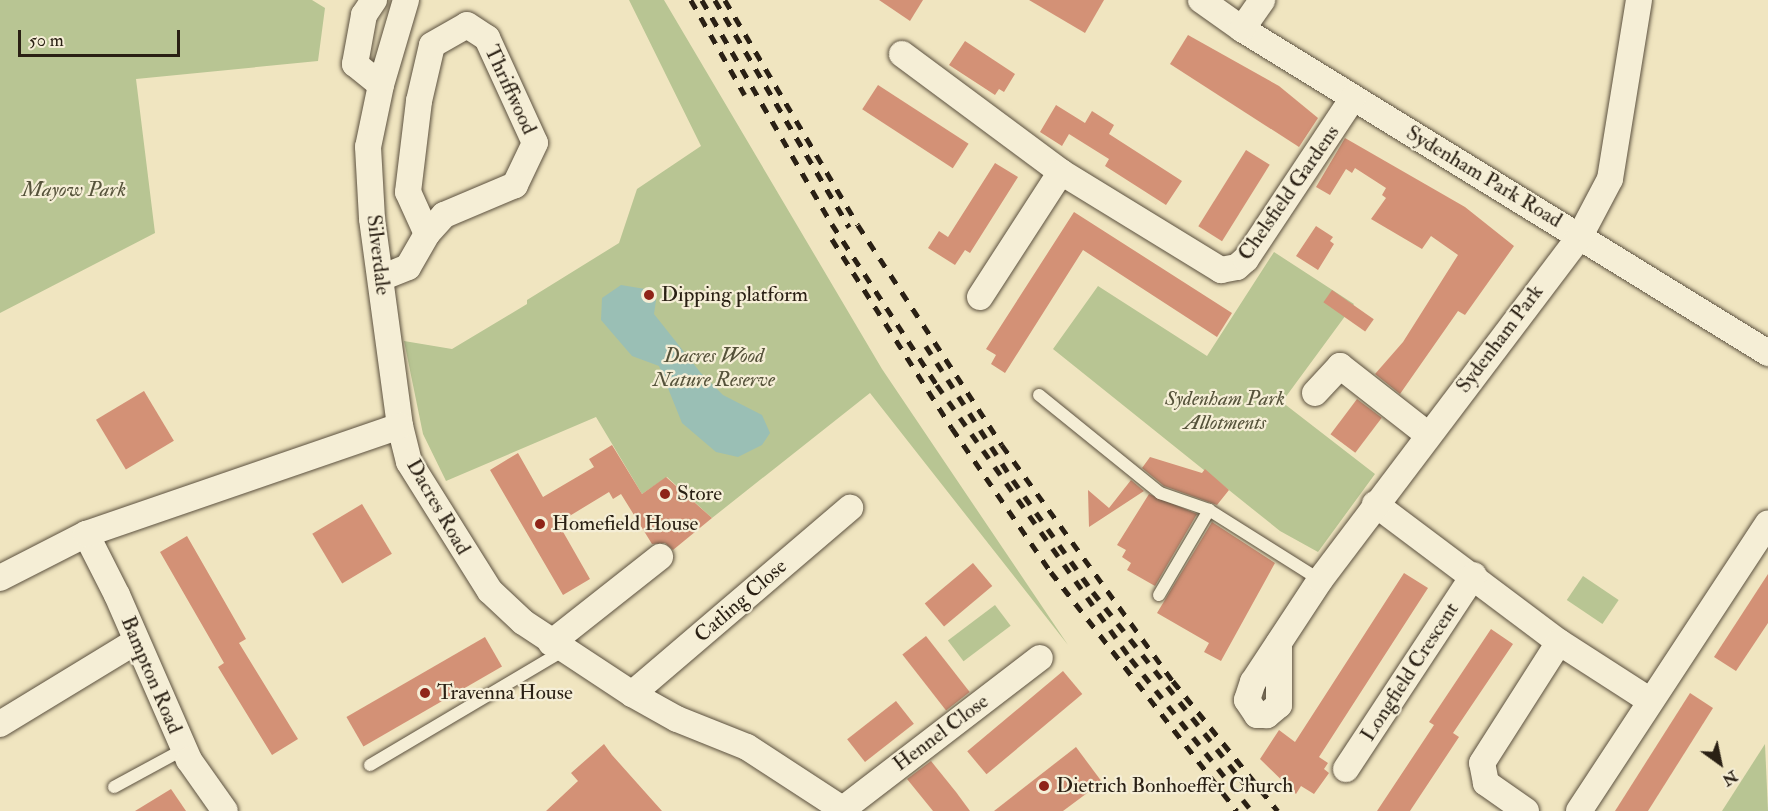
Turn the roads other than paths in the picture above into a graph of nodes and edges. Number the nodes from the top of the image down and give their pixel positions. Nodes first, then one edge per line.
1 (374, 0) edge
2 (406, 0) edge
3 (1201, 0) edge
4 (1262, 0) edge
5 (1639, 0) edge
6 (1242, 29) junction
7 (902, 54) dead end
8 (381, 85) junction
9 (1353, 98) junction
10 (1061, 172) junction
11 (427, 234) junction
12 (1580, 236) junction
13 (381, 278) junction
14 (980, 297) dead end
15 (1768, 353) edge
16 (1315, 393) dead end
17 (1039, 395) dead end
18 (400, 426) junction
19 (1427, 434) junction
20 (1375, 504) junction
21 (850, 508) dead end
22 (1209, 510) junction
23 (1768, 523) edge
24 (86, 534) junction
25 (660, 557) dead end
26 (1474, 575) junction
27 (0, 578) edge
28 (1320, 580) junction
29 (1159, 595) dead end
30 (135, 642) junction
31 (1559, 642) junction
32 (1279, 643) dead end
33 (557, 647) junction
34 (1040, 658) dead end
35 (633, 694) junction
36 (1649, 700) junction
37 (0, 724) edge
38 (184, 749) junction
39 (370, 765) dead end
40 (1346, 769) dead end
41 (114, 787) dead end
42 (844, 810) edge
43 (225, 811) edge
44 (1526, 811) edge
45 (1579, 811) edge

1 - 8 street
2 - 8 street, Silverdale
3 - 6 street, Sydenham Park Road
4 - 6 street
5 - 12 street, Sydenham Park
6 - 9 street, Sydenham Park Road
7 - 10 street, Chelsfield Gardens
8 - 13 street, Silverdale
9 - 10 street, Chelsfield Gardens
9 - 12 street, Sydenham Park Road
10 - 14 street
11 - 11 street, Thriffwood
11 - 13 street, Thriffwood
12 - 15 street, Sydenham Park Road
12 - 19 street, Sydenham Park
13 - 18 street, Silverdale
16 - 19 street
17 - 22 lane
18 - 24 street
18 - 33 street, Dacres Road
19 - 20 street, Sydenham Park
20 - 26 street
20 - 28 street, Sydenham Park
21 - 35 street, Catling Close
22 - 28 lane
22 - 29 lane
23 - 36 street
24 - 27 street
24 - 30 street, Bampton Road
25 - 33 street
26 - 31 street
26 - 40 street, Longfield Crescent
28 - 32 street, Sydenham Park
30 - 37 street
30 - 38 street, Bampton Road
31 - 36 street
31 - 44 street
33 - 35 street, Dacres Road
33 - 39 lane
34 - 42 street, Hennel Close
35 - 42 street, Dacres Road
36 - 45 street
38 - 41 lane
38 - 43 street, Bampton Road

